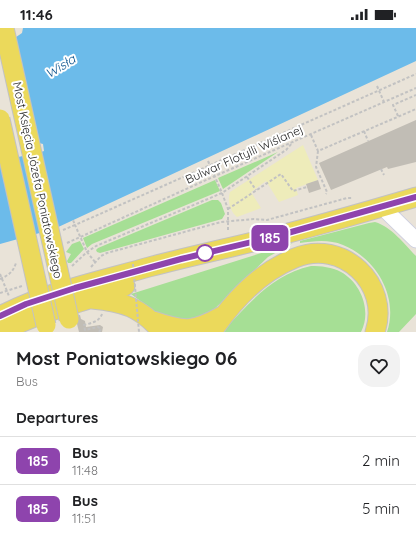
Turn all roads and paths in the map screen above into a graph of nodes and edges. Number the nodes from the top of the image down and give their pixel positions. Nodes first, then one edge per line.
1 (4, 28) edge
2 (416, 74) edge
3 (377, 86) dead end
4 (416, 88) edge
5 (379, 91) junction
6 (416, 95) edge
7 (384, 102) junction
8 (416, 109) edge
9 (398, 116) junction
10 (0, 119) edge
11 (364, 131) junction
12 (310, 134) junction
13 (368, 141) dead end
14 (294, 142) junction
15 (318, 151) junction
16 (208, 161) dead end
17 (210, 165) junction
18 (381, 169) dead end
19 (384, 175) dead end
20 (215, 176) junction
21 (247, 177) junction
22 (307, 187) dead end
23 (256, 190) junction
24 (222, 193) junction
25 (326, 194) dead end
26 (416, 197) edge
27 (355, 198) dead end
28 (382, 207) junction
29 (228, 209) junction
30 (73, 220) dead end
31 (228, 221) junction
32 (75, 225) junction
33 (228, 231) dead end
34 (60, 232) dead end
35 (80, 237) junction
36 (262, 240) junction
37 (416, 240) edge
38 (87, 252) junction
39 (95, 261) junction
40 (134, 264) dead end
41 (97, 266) dead end
42 (90, 267) dead end
43 (70, 268) dead end
44 (0, 274) edge
45 (23, 285) dead end
46 (6, 290) junction
47 (0, 293) edge
48 (8, 295) dead end
49 (14, 295) dead end
50 (96, 305) junction
51 (2, 308) edge
52 (223, 315) junction
53 (70, 326) edge
54 (46, 328) edge
55 (151, 328) edge
56 (2, 332) edge
57 (99, 332) edge
58 (212, 332) edge
59 (375, 332) edge

1 - 53 main road, Most Księcia Józefa Poniatowskiego, bridge
2 - 5 path
3 - 5 path
4 - 7 path, Bulwar Flotylli Wiślanej
5 - 7 path
5 - 17 path
6 - 9 path
7 - 12 path, Bulwar Flotylli Wiślanej
8 - 9 path
9 - 11 path
10 - 54 main road, Most Księcia Józefa Poniatowskiego, bridge
11 - 13 path
11 - 15 path
12 - 14 path, Bulwar Flotylli Wiślanej
12 - 15 path
14 - 20 path, Bulwar Flotylli Wiślanej
14 - 21 path
15 - 25 path
16 - 17 path
17 - 20 path
17 - 32 path
18 - 19 path
20 - 24 path
20 - 35 path, Bulwar Flotylli Wiślanej
21 - 23 path
21 - 24 path
22 - 23 path
23 - 29 path
24 - 29 path
24 - 38 path
26 - 28 main road
27 - 31 path
28 - 36 main road
28 - 37 street
29 - 31 path
30 - 32 path
31 - 33 path
31 - 39 path
32 - 34 path
32 - 35 path
35 - 38 path
36 - 50 main road
36 - 51 main road
38 - 39 path
38 - 43 path
39 - 41 path
39 - 42 path
40 - 55 path, bridge
44 - 46 path
45 - 46 path
46 - 47 path
46 - 48 path
49 - 51 path
50 - 55 main road
50 - 56 main road
50 - 57 path
52 - 55 main road
52 - 58 main road
52 - 59 main road

